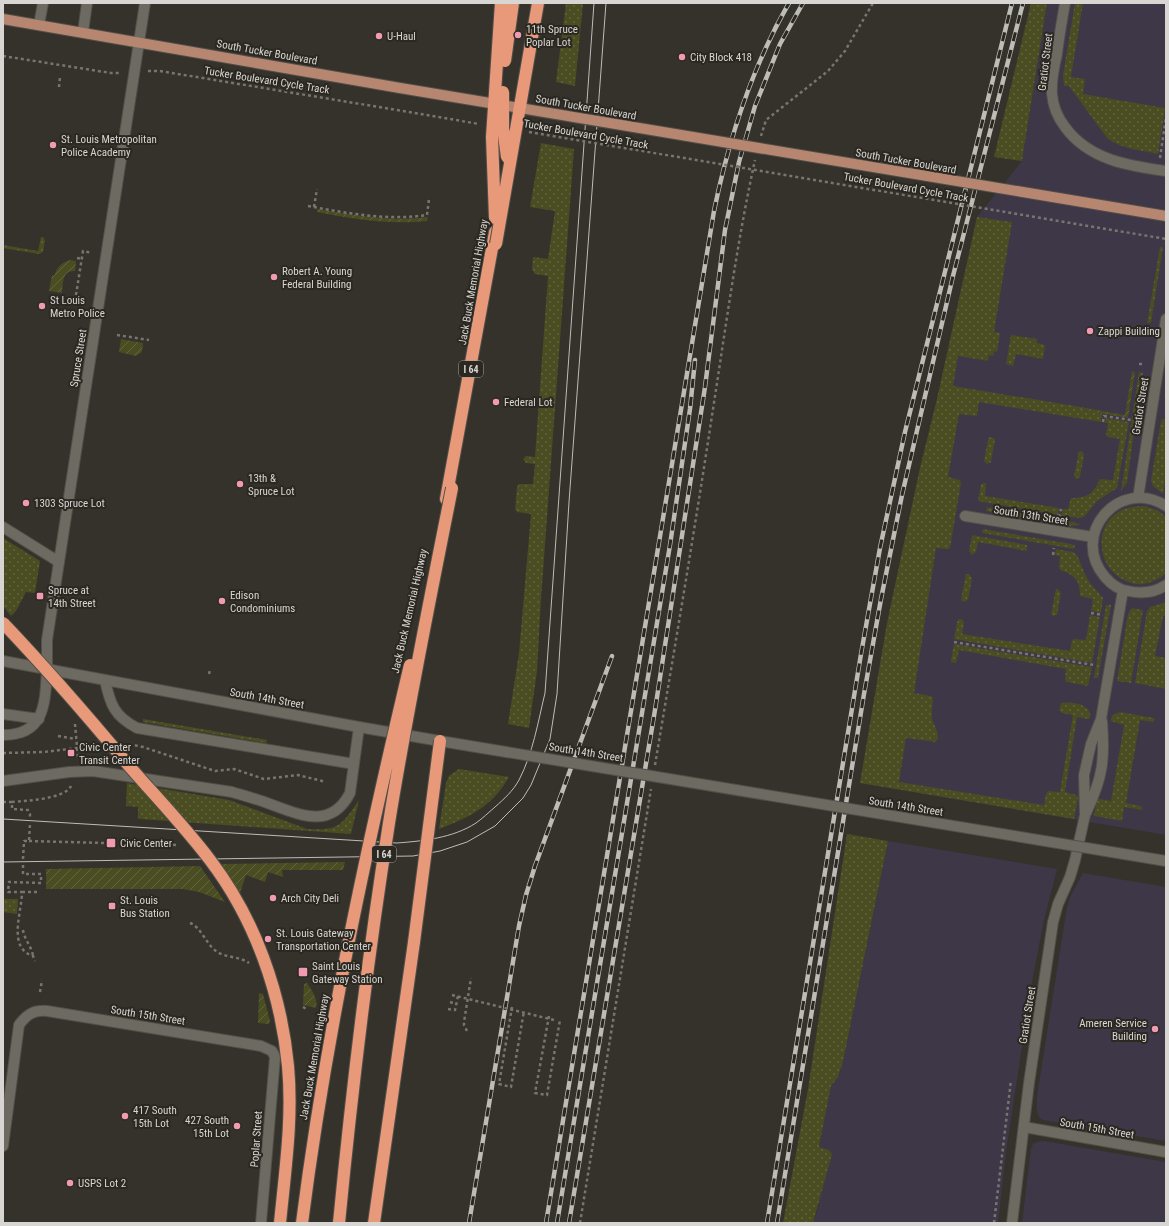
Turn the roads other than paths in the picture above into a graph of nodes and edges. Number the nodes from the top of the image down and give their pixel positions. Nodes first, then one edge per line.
1 (43, 3) edge
2 (87, 3) edge
3 (145, 3) edge
4 (502, 3) edge
5 (513, 3) edge
6 (537, 3) edge
7 (1065, 3) edge
8 (3, 19) edge
9 (39, 25) junction
10 (83, 32) junction
11 (139, 42) junction
12 (507, 162) junction
13 (1166, 171) edge
14 (1166, 216) edge
15 (496, 244) junction
16 (1166, 319) edge
17 (1138, 498) junction
18 (1166, 506) edge
19 (965, 516) dead end
20 (3, 527) edge
21 (1093, 537) junction
22 (59, 562) junction
23 (1166, 585) edge
24 (1123, 590) junction
25 (3, 623) edge
26 (3, 662) edge
27 (46, 669) junction
28 (105, 680) junction
29 (3, 714) edge
30 (38, 719) junction
31 (1101, 719) junction
32 (359, 727) junction
33 (3, 736) edge
34 (440, 741) junction
35 (354, 764) junction
36 (3, 781) edge
37 (1085, 815) junction
38 (1166, 861) edge
39 (275, 1057) joint
40 (1024, 1127) junction
41 (3, 1146) edge
42 (1166, 1152) edge
43 (261, 1223) edge
44 (280, 1223) edge
45 (302, 1223) edge
46 (339, 1223) edge
47 (374, 1223) edge
48 (1012, 1223) edge

1 - 9 street
2 - 10 street
3 - 11 street, Spruce Street
4 - 15 highway, bridge
5 - 12 highway, bridge
6 - 12 highway, Jack Buck Memorial Highway / I 64, bridge
6 - 15 highway, Jack Buck Memorial Highway / I 64, bridge
7 - 13 street, Gratiot Street
8 - 9 main road, South Tucker Boulevard
9 - 10 main road, South Tucker Boulevard
10 - 11 main road, South Tucker Boulevard
11 - 14 main road, South Tucker Boulevard, bridge
11 - 22 street, Spruce Street
12 - 45 highway, Jack Buck Memorial Highway / I 64, bridge
15 - 46 highway, Jack Buck Memorial Highway / I 64, bridge
16 - 17 street, Gratiot Street
17 - 18 street
17 - 21 street
19 - 21 street, South 13th Street
20 - 22 street
21 - 24 street
22 - 27 street, Spruce Street
23 - 24 street
24 - 31 street, Gratiot Street
25 - 44 highway, bridge
26 - 27 street, South 14th Street
27 - 28 street, South 14th Street
27 - 30 street
28 - 32 street, South 14th Street
28 - 35 street
29 - 30 street
30 - 33 street
31 - 37 street, Gratiot Street
31 - 37 street, Gratiot Street
32 - 34 street, South 14th Street
32 - 35 street
34 - 38 street, South 14th Street, bridge
34 - 47 highway, bridge
35 - 36 street
37 - 40 street, Gratiot Street
39 - 41 street, South 15th Street
39 - 43 street, Poplar Street
40 - 42 street, South 15th Street
40 - 48 street, Gratiot Street

